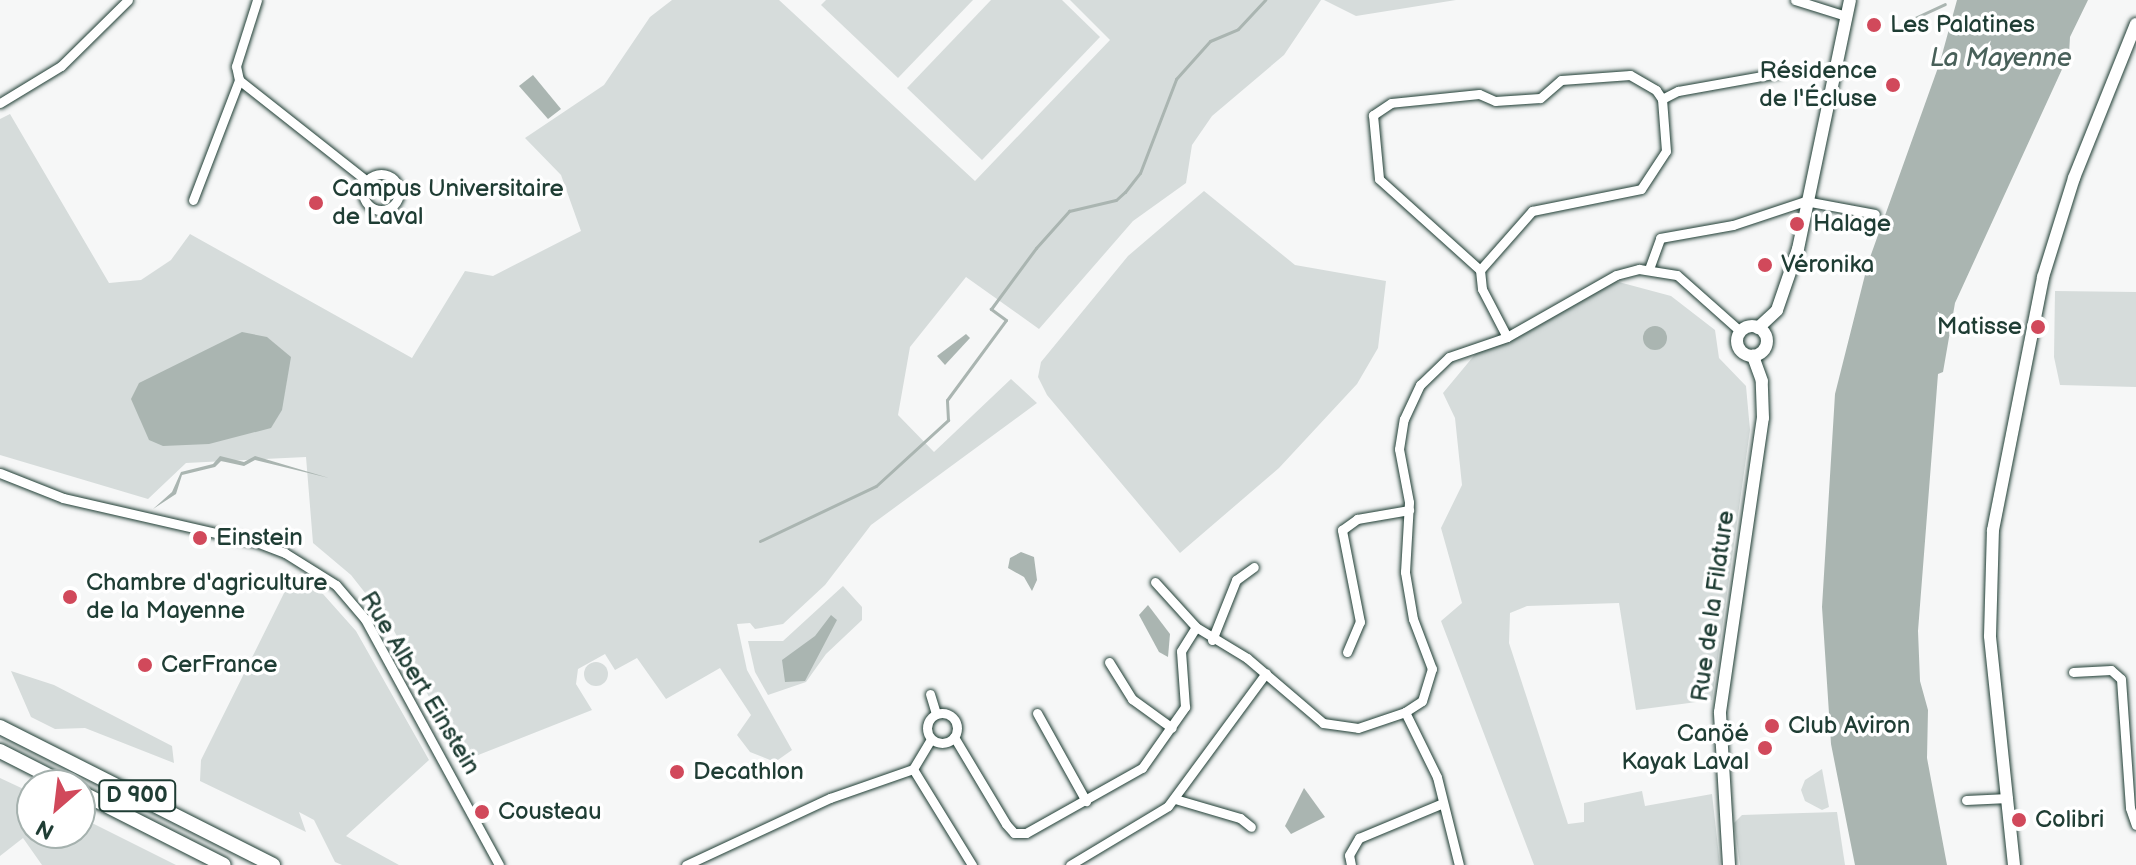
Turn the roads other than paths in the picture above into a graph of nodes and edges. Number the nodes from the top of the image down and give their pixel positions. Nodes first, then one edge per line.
1 (128, 0) edge
2 (257, 0) edge
3 (1795, 0) edge
4 (1850, 0) edge
5 (1846, 16) junction
6 (2136, 24) edge
7 (1779, 73) dead end
8 (239, 80) junction
9 (1662, 99) junction
10 (0, 103) edge
11 (367, 181) dead end
12 (193, 200) dead end
13 (1810, 200) junction
14 (1875, 214) dead end
15 (1649, 269) junction
16 (1480, 270) junction
17 (1758, 328) junction
18 (1740, 331) junction
19 (1507, 337) junction
20 (1753, 356) junction
21 (0, 473) edge
22 (1409, 510) junction
23 (1254, 567) dead end
24 (1155, 582) dead end
25 (1196, 627) junction
26 (1212, 640) junction
27 (1347, 652) dead end
28 (1109, 662) dead end
29 (2073, 672) dead end
30 (1266, 673) junction
31 (930, 694) dead end
32 (1405, 712) junction
33 (1037, 713) dead end
34 (936, 714) junction
35 (0, 727) edge
36 (1172, 728) junction
37 (954, 737) junction
38 (931, 739) junction
39 (0, 751) edge
40 (35, 769) edge
41 (913, 769) junction
42 (2008, 798) junction
43 (1175, 799) junction
44 (96, 800) edge
45 (1966, 800) dead end
46 (1086, 801) junction
47 (1443, 803) junction
48 (2136, 825) edge
49 (1251, 827) dead end
50 (224, 865) edge
51 (273, 865) edge
52 (499, 865) edge
53 (686, 865) edge
54 (972, 865) edge
55 (1070, 865) edge
56 (1351, 865) edge
57 (1459, 865) edge
58 (1729, 865) edge
59 (2014, 865) edge

1 - 10 street
2 - 8 street
3 - 5 street
4 - 5 street
5 - 13 street
6 - 42 street
7 - 9 street
8 - 11 street
8 - 12 street
9 - 16 street
9 - 16 street
13 - 14 street
13 - 15 street
13 - 17 street
15 - 18 street
15 - 19 street
16 - 19 street
17 - 18 street
17 - 20 street
18 - 20 street
19 - 22 street
20 - 58 street, Rue de la Filature
21 - 52 street, Rue Albert Einstein
22 - 27 street
22 - 32 street
23 - 26 street
24 - 25 street
25 - 26 street
25 - 36 street
26 - 30 street
28 - 36 street
29 - 48 street
30 - 32 street
30 - 43 street
31 - 34 street
32 - 47 street
33 - 46 street
34 - 37 street
34 - 38 street
35 - 51 main road, D 900
36 - 46 street
37 - 38 street
37 - 46 street
38 - 41 street
39 - 40 main road, D 900
41 - 53 street
41 - 54 street
42 - 45 street
42 - 59 street
43 - 49 street
43 - 55 street
44 - 50 main road, D 900
47 - 56 street
47 - 57 street

